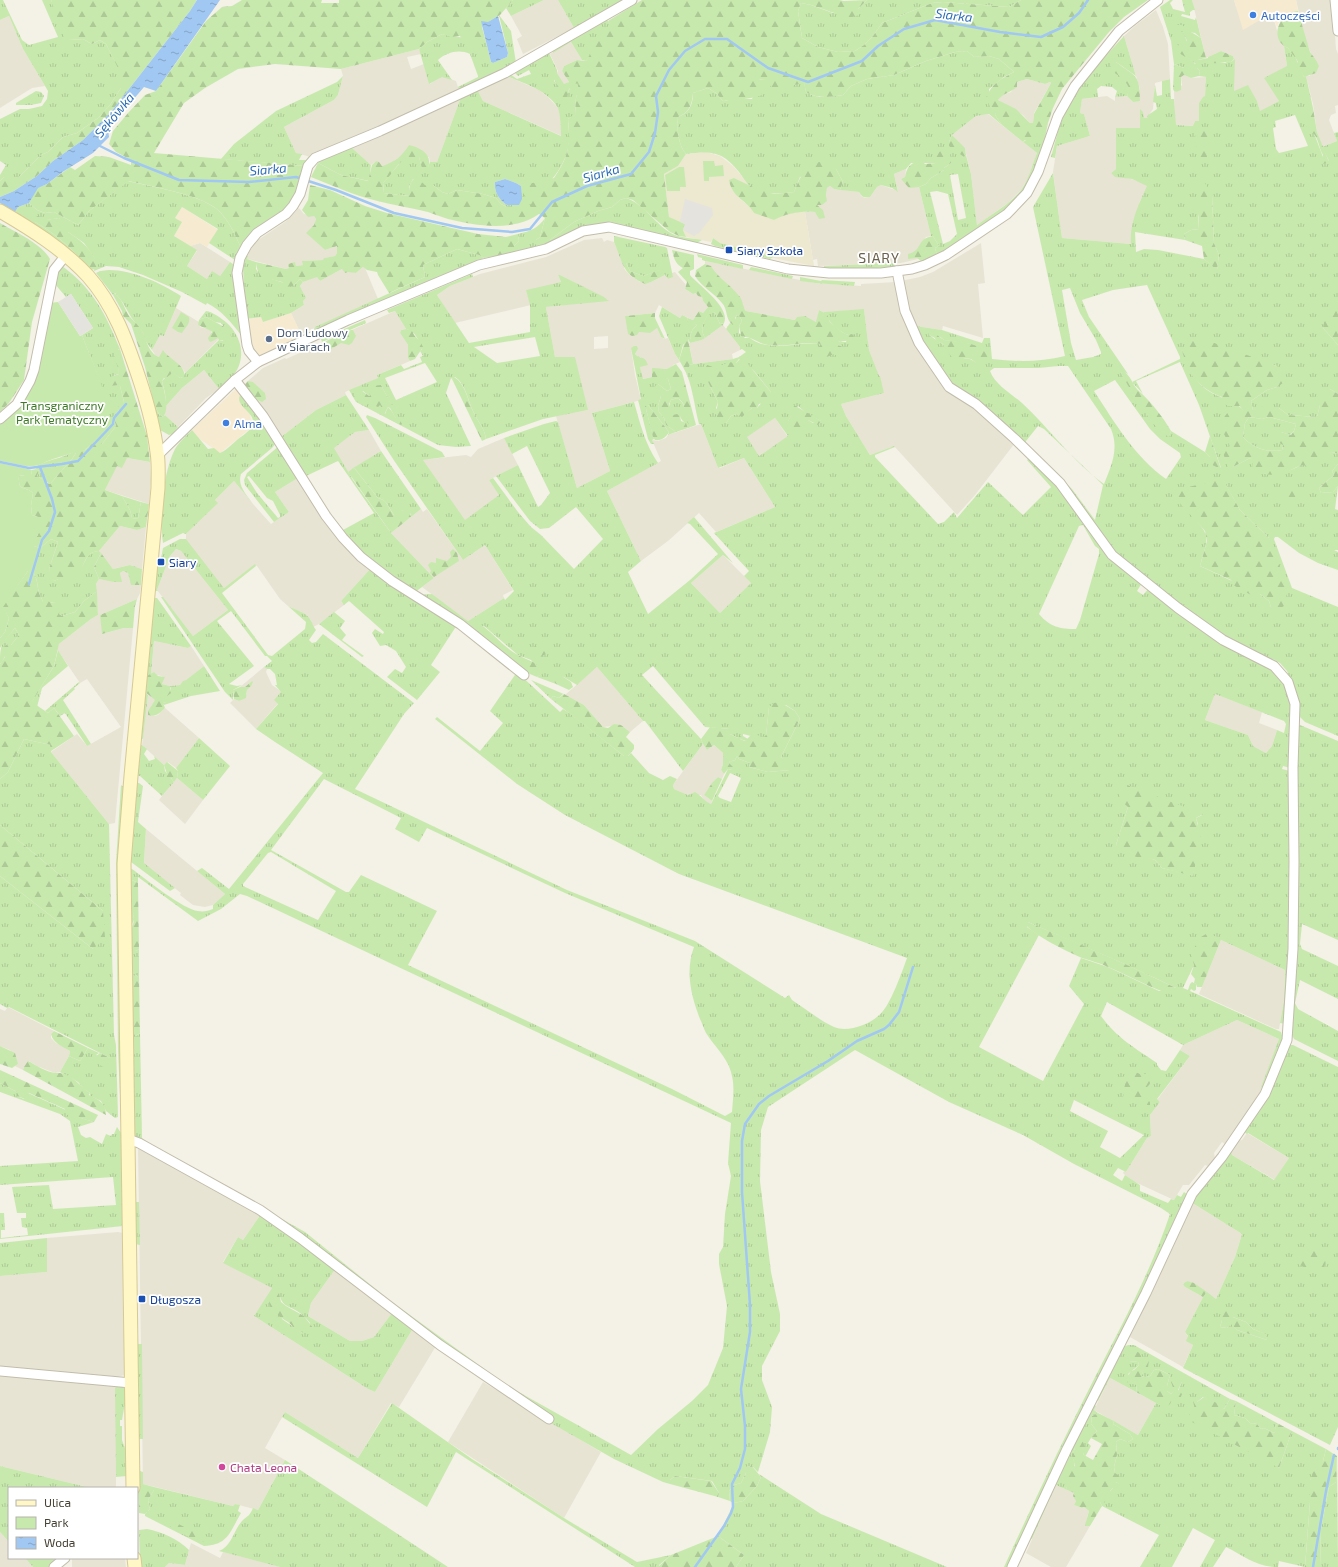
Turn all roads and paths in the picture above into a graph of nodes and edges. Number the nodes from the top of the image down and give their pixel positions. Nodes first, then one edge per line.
1 (632, 0) edge
2 (1158, 0) edge
3 (1335, 0) edge
4 (1338, 31) edge
5 (0, 211) edge
6 (66, 255) junction
7 (897, 271) junction
8 (258, 362) junction
9 (236, 380) junction
10 (0, 419) edge
11 (157, 453) junction
12 (524, 675) dead end
13 (128, 1139) junction
14 (0, 1371) edge
15 (131, 1382) junction
16 (549, 1419) dead end
17 (133, 1487) edge
18 (64, 1559) edge
19 (54, 1567) edge
20 (1012, 1567) edge

1 - 8 street
2 - 7 street
3 - 4 street
5 - 6 main road
6 - 10 street
6 - 11 main road
7 - 8 street
7 - 20 street
8 - 9 street
9 - 11 street
9 - 12 street
11 - 13 main road
13 - 15 main road
13 - 16 street
14 - 15 street
15 - 17 main road
18 - 19 street

